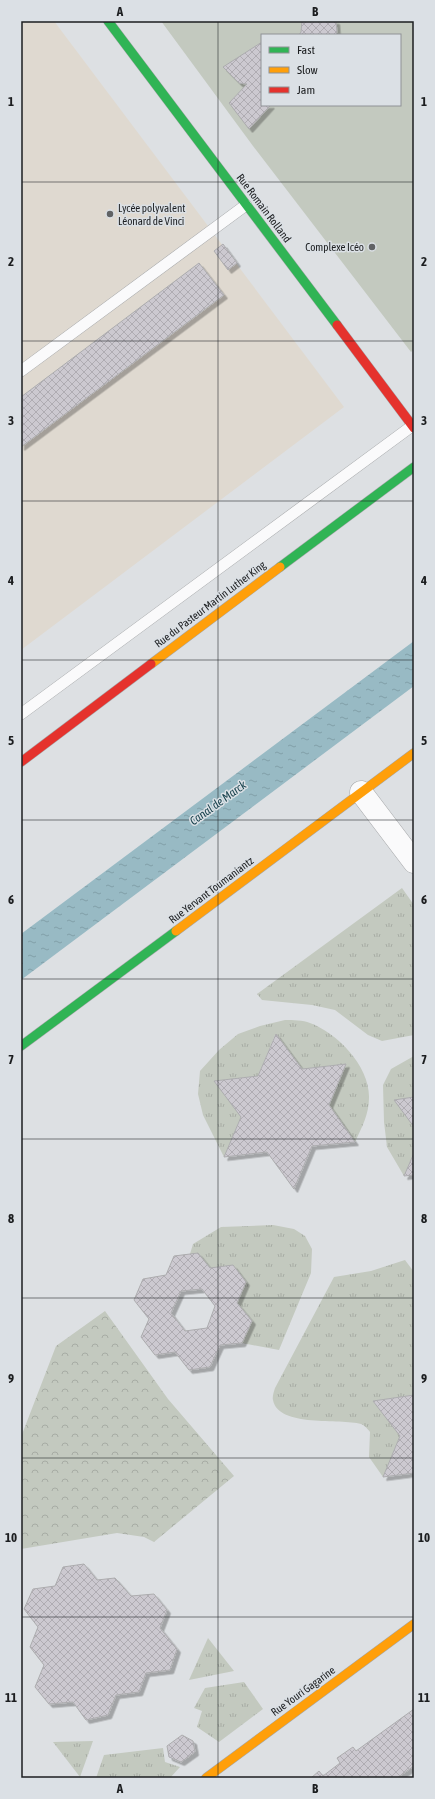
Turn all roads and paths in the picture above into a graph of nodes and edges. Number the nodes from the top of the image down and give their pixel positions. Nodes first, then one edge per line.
1 (108, 21) edge
2 (246, 205) junction
3 (21, 371) edge
4 (413, 427) edge
5 (414, 467) edge
6 (21, 714) edge
7 (414, 753) edge
8 (21, 762) edge
9 (361, 792) junction
10 (414, 862) edge
11 (21, 1046) edge
12 (414, 1624) edge
13 (206, 1778) edge

1 - 2 street, Rue Romain Rolland
2 - 3 lane
2 - 4 street, Rue Romain Rolland
4 - 6 lane
5 - 8 street, Rue du Pasteur Martin Luther King
7 - 9 street, Rue Yervant Toumaniantz
9 - 10 street
9 - 11 street, Rue Yervant Toumaniantz
12 - 13 street, Rue Youri Gagarine

